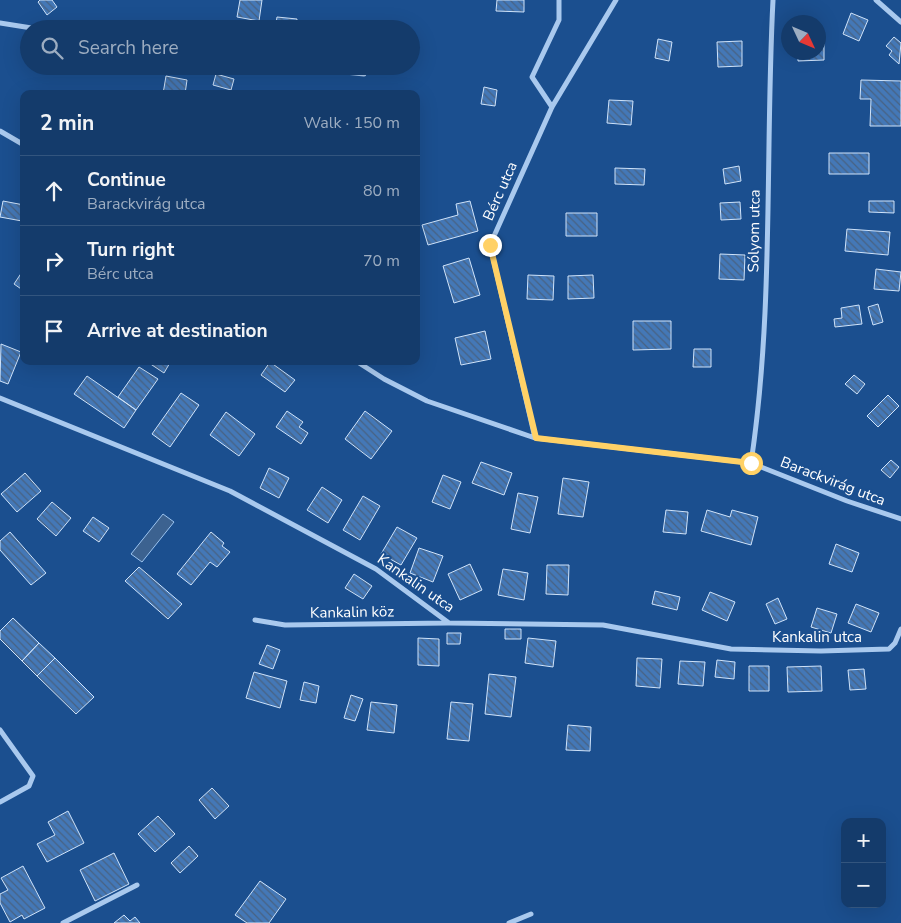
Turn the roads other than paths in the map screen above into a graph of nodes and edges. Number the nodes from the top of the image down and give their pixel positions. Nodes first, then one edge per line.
1 (559, 0) edge
2 (616, 0) edge
3 (773, 0) edge
4 (876, 0) edge
5 (901, 22) edge
6 (0, 23) edge
7 (20, 26) edge
8 (552, 107) junction
9 (0, 131) edge
10 (20, 143) edge
11 (362, 365) edge
12 (0, 398) edge
13 (536, 438) junction
14 (751, 463) junction
15 (901, 519) edge
16 (255, 620) dead end
17 (449, 623) junction
18 (901, 629) edge
19 (0, 730) edge
20 (0, 802) edge
21 (137, 885) dead end
22 (531, 914) dead end
23 (63, 923) edge
24 (509, 923) edge

1 - 8 street
2 - 8 street, Bérc utca
3 - 14 street, Sólyom utca
4 - 5 street
6 - 7 street
8 - 13 street, Bérc utca
9 - 10 street
11 - 13 street, Barackvirág utca
12 - 17 street, Kankalin utca
13 - 14 street, Barackvirág utca
14 - 15 street, Barackvirág utca
16 - 17 street, Kankalin köz
17 - 18 street, Kankalin utca
19 - 20 street
21 - 23 street
22 - 24 street

